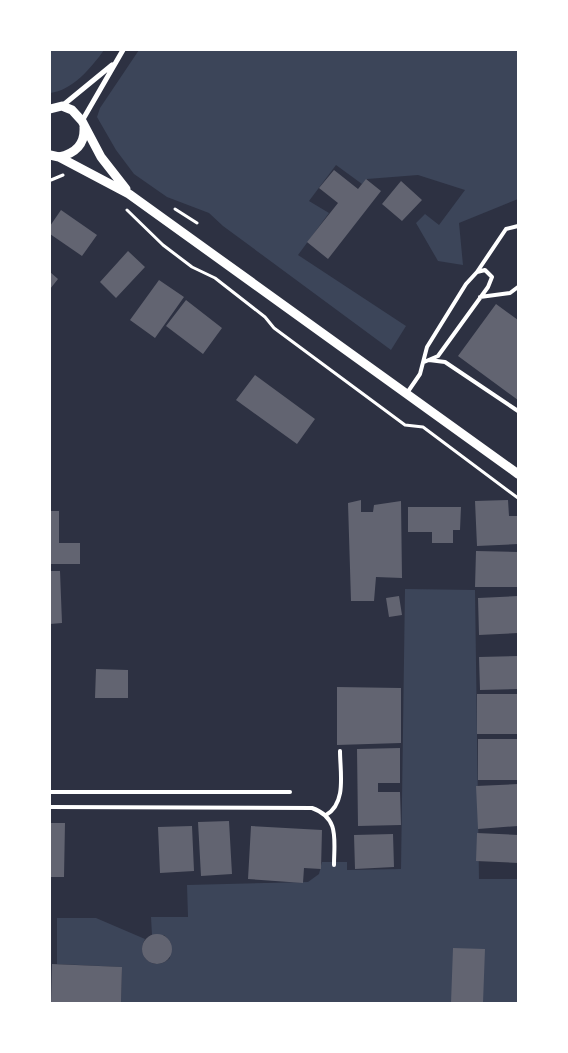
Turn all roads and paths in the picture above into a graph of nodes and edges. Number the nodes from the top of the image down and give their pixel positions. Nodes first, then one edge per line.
1 (123, 50) edge
2 (116, 61) junction
3 (62, 106) junction
4 (50, 109) edge
5 (83, 124) junction
6 (54, 158) edge
7 (129, 194) junction
8 (169, 206) dead end
9 (124, 208) dead end
10 (196, 223) dead end
11 (518, 226) edge
12 (477, 272) junction
13 (518, 288) edge
14 (480, 297) junction
15 (429, 360) junction
16 (424, 362) junction
17 (406, 395) junction
18 (518, 411) edge
19 (518, 474) edge
20 (518, 498) edge
21 (340, 751) dead end
22 (50, 792) edge
23 (290, 792) dead end
24 (50, 807) edge
25 (326, 815) junction
26 (334, 865) dead end

1 - 2 street
2 - 3 street
2 - 5 street
3 - 4 street
3 - 5 street
5 - 6 street
5 - 7 street
6 - 7 street
7 - 17 street
8 - 10 path
9 - 20 path
11 - 12 lane
12 - 14 lane
12 - 16 lane
13 - 14 lane
14 - 15 lane
15 - 16 lane
15 - 18 lane
16 - 17 lane
17 - 19 street
21 - 25 lane
22 - 23 lane
24 - 25 lane
25 - 26 lane

